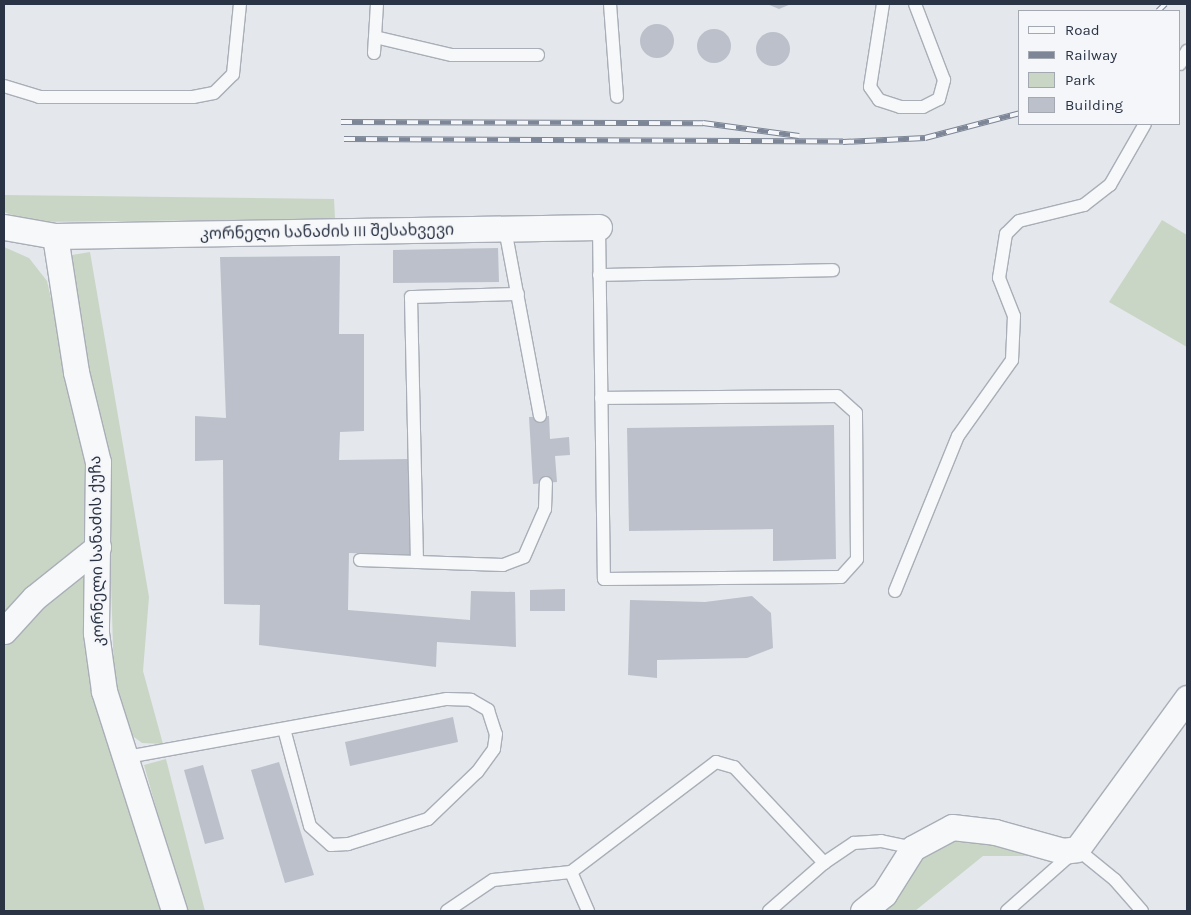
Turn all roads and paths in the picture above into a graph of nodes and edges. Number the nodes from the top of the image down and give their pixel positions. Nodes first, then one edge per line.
1 (240, 4) edge
2 (373, 4) edge
3 (610, 4) edge
4 (883, 4) edge
5 (915, 4) edge
6 (375, 37) junction
7 (1187, 51) edge
8 (374, 52) dead end
9 (538, 55) dead end
10 (1181, 62) edge
11 (4, 86) edge
12 (617, 97) dead end
13 (1144, 125) edge
14 (4, 227) edge
15 (599, 227) joint
16 (505, 229) junction
17 (55, 236) junction
18 (833, 270) dead end
19 (599, 274) junction
20 (518, 294) junction
21 (601, 398) junction
22 (540, 416) dead end
23 (546, 483) dead end
24 (98, 547) junction
25 (360, 560) dead end
26 (417, 562) junction
27 (895, 591) dead end
28 (4, 631) edge
29 (1187, 698) edge
30 (284, 729) junction
31 (128, 757) junction
32 (913, 848) junction
33 (1077, 849) junction
34 (824, 862) junction
35 (571, 872) junction
36 (174, 911) edge
37 (447, 911) edge
38 (588, 911) edge
39 (769, 911) edge
40 (863, 911) edge
41 (1007, 911) edge
42 (1142, 911) edge

1 - 11 lane
2 - 6 lane
3 - 12 lane
4 - 5 lane
6 - 8 lane
6 - 9 lane
7 - 10 lane
13 - 27 lane
14 - 17 street
15 - 16 street, კორნელი სანაძის III შესახვევი
15 - 19 lane
16 - 17 street, კორნელი სანაძის III შესახვევი
16 - 20 lane
17 - 24 street, კორნელი სანაძის ქუჩა
18 - 19 lane
19 - 21 lane
20 - 22 lane
20 - 26 lane
21 - 21 lane
23 - 26 lane
24 - 28 street
24 - 31 street, კორნელი სანაძის ქუჩა
25 - 26 lane
29 - 33 street
30 - 30 lane
30 - 31 lane
31 - 36 street, კორნელი სანაძის ქუჩა
32 - 33 street
32 - 34 lane
32 - 40 street
33 - 41 lane
33 - 42 lane
34 - 35 lane
34 - 39 lane
35 - 37 lane
35 - 38 lane

